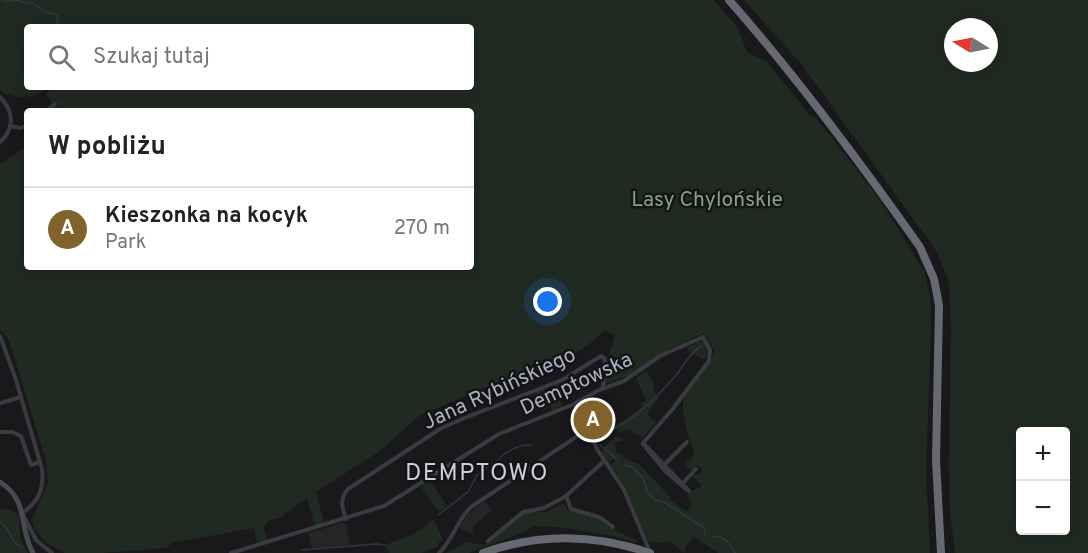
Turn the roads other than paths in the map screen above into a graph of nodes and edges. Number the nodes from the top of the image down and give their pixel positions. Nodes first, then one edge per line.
1 (729, 0) edge
2 (735, 0) edge
3 (744, 13) junction
4 (0, 97) edge
5 (55, 104) dead end
6 (50, 108) edge
7 (10, 126) junction
8 (24, 126) edge
9 (0, 142) edge
10 (922, 246) junction
11 (0, 336) edge
12 (603, 388) junction
13 (21, 397) junction
14 (0, 403) edge
15 (576, 403) junction
16 (588, 429) junction
17 (0, 432) edge
18 (687, 442) dead end
19 (643, 443) junction
20 (604, 461) junction
21 (40, 462) junction
22 (664, 465) junction
23 (696, 469) dead end
24 (0, 482) edge
25 (682, 483) junction
26 (566, 496) junction
27 (22, 513) junction
28 (346, 519) junction
29 (613, 526) dead end
30 (488, 541) dead end
31 (39, 544) junction
32 (32, 551) edge
33 (636, 551) edge
34 (52, 553) edge
35 (231, 553) edge
36 (439, 553) edge
37 (483, 553) edge
38 (499, 553) edge
39 (650, 553) edge
40 (941, 553) edge
41 (946, 553) edge

1 - 3 highway
2 - 3 highway
3 - 10 highway
4 - 7 street
5 - 6 street
7 - 8 street
7 - 9 street
10 - 40 highway
10 - 41 highway
11 - 13 street
12 - 15 street, Demptowska
12 - 19 street, Demptowska
12 - 28 street, Jana Rybińskiego
13 - 14 street
13 - 21 street
15 - 16 street
15 - 28 street, Demptowska
16 - 20 street
16 - 36 street
17 - 21 street
18 - 22 street
19 - 22 street
19 - 25 street
20 - 26 street
20 - 39 street
21 - 27 street
22 - 25 street
23 - 25 street
24 - 27 street
26 - 29 street
26 - 30 street
27 - 31 street
27 - 32 street
28 - 35 street, Demptowska
31 - 32 street
31 - 34 street
33 - 37 highway
33 - 38 highway
33 - 39 highway

